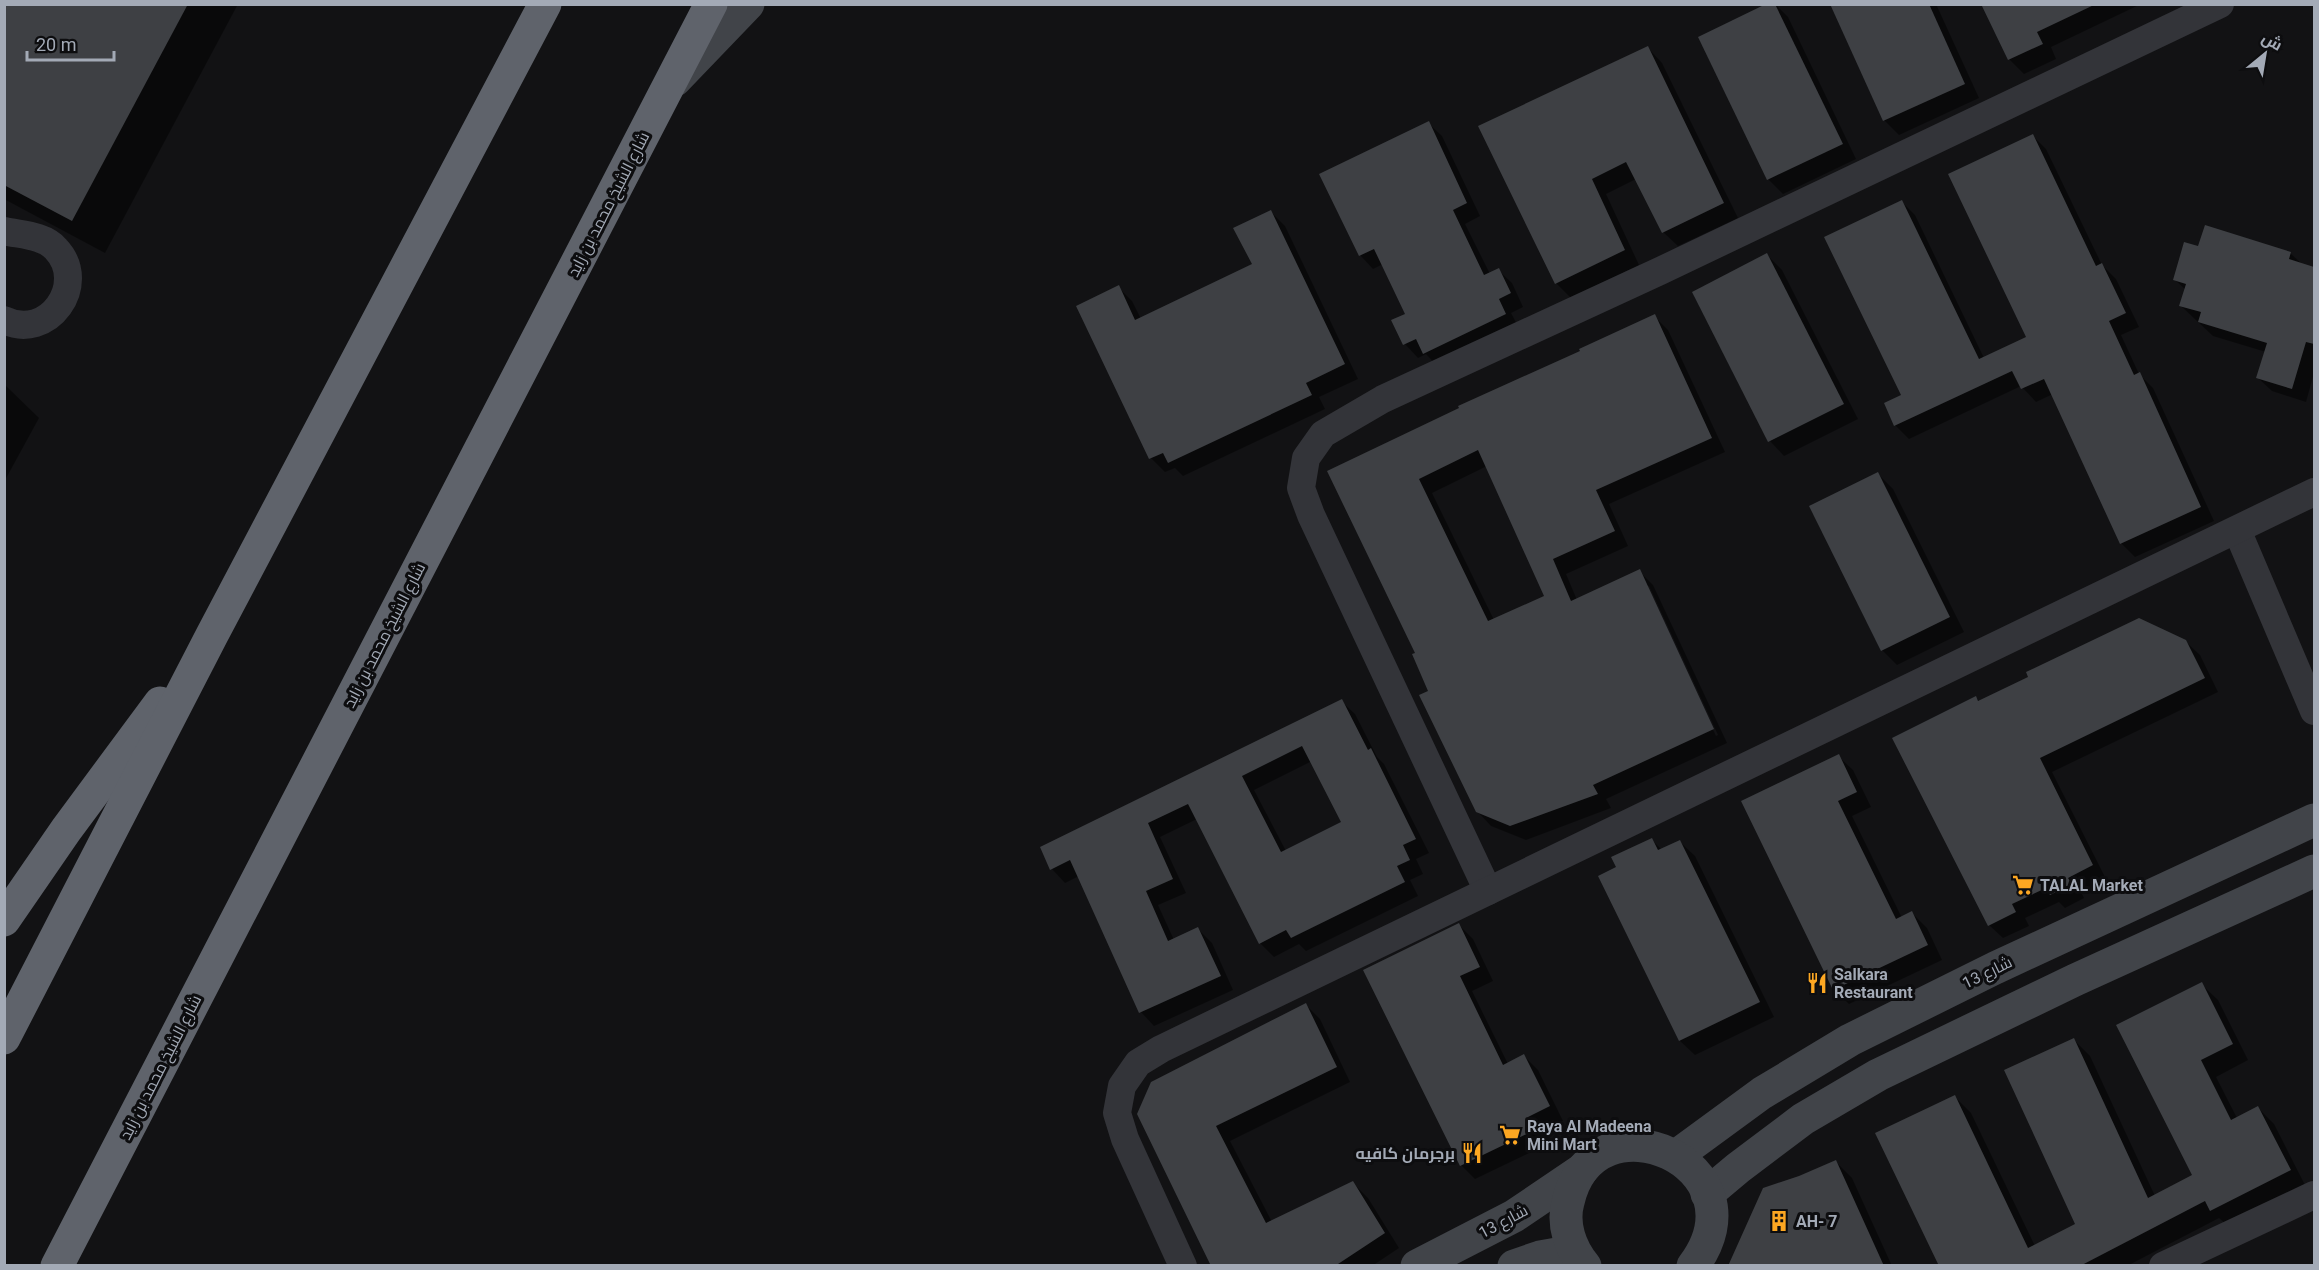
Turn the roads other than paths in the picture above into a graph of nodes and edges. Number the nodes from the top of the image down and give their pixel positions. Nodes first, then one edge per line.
1 (545, 4) edge
2 (711, 4) edge
3 (748, 4) edge
4 (2210, 7) edge
5 (668, 88) junction
6 (4, 231) edge
7 (4, 320) edge
8 (2314, 492) edge
9 (2236, 530) junction
10 (212, 635) junction
11 (2314, 709) edge
12 (2314, 820) edge
13 (2314, 871) edge
14 (1488, 891) junction
15 (4, 920) edge
16 (4, 1038) edge
17 (1677, 1156) junction
18 (1584, 1169) junction
19 (1707, 1194) junction
20 (2314, 1195) edge
21 (1580, 1258) edge
22 (1698, 1262) edge
23 (57, 1266) edge
24 (1183, 1266) edge
25 (1417, 1266) edge
26 (1514, 1266) edge
27 (2163, 1266) edge

1 - 10 highway
2 - 5 highway, شارع الشيخ محمد بن زايد
3 - 5 street
4 - 14 street
5 - 23 highway, شارع الشيخ محمد بن زايد
6 - 7 street
8 - 9 street
9 - 11 street
9 - 14 street
10 - 15 highway
10 - 16 highway
12 - 17 street, شارع 13
13 - 19 street
14 - 24 street
17 - 18 street, شارع 13
17 - 19 street
18 - 21 street
18 - 25 street, شارع 13
19 - 22 street
20 - 27 street
21 - 26 street

